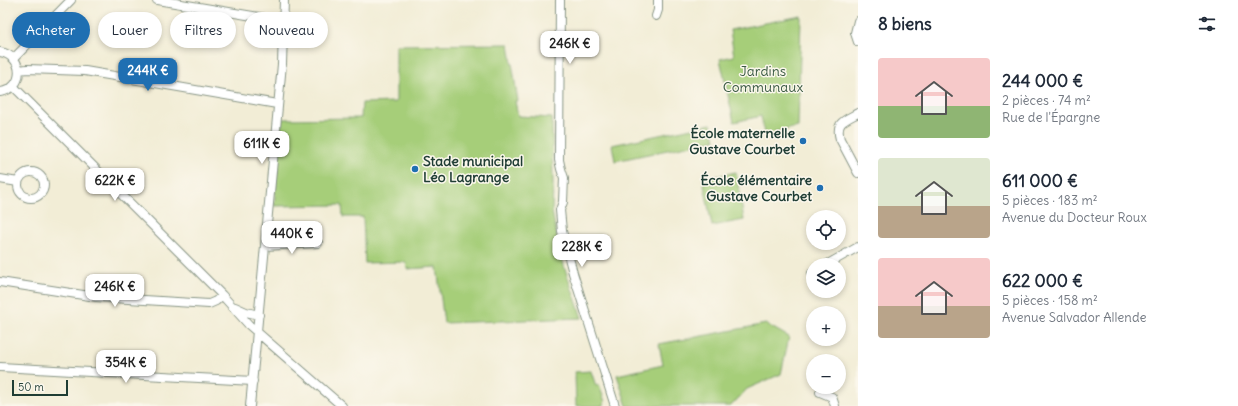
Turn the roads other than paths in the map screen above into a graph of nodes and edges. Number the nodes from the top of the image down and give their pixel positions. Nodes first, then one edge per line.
1 (71, 0) edge
2 (157, 0) edge
3 (284, 0) edge
4 (560, 0) edge
5 (658, 0) edge
6 (283, 12) edge
7 (244, 14) edge
8 (656, 16) dead end
9 (858, 22) edge
10 (858, 42) edge
11 (282, 48) edge
12 (0, 52) edge
13 (14, 58) junction
14 (19, 70) junction
15 (13, 86) junction
16 (0, 92) edge
17 (277, 104) junction
18 (858, 113) edge
19 (858, 173) edge
20 (0, 179) edge
21 (18, 182) dead end
22 (318, 244) dead end
23 (265, 246) junction
24 (858, 247) edge
25 (838, 258) edge
26 (0, 282) edge
27 (222, 295) junction
28 (231, 304) junction
29 (259, 315) junction
30 (258, 332) junction
31 (0, 367) edge
32 (253, 381) junction
33 (825, 394) edge
34 (250, 406) edge
35 (342, 406) edge
36 (615, 406) edge
37 (835, 406) edge

1 - 13 street
2 - 7 street
3 - 6 street
4 - 36 street
5 - 8 street
9 - 10 street
11 - 17 street
12 - 13 street
13 - 14 street
14 - 15 street
14 - 17 street
15 - 16 street
15 - 27 street
17 - 23 street
18 - 19 street
20 - 21 street
22 - 23 street
23 - 29 street
24 - 25 street
26 - 27 street
27 - 28 street
28 - 29 street
28 - 30 street
29 - 30 street
30 - 32 street
30 - 35 street
31 - 32 street
32 - 34 street
33 - 37 street

